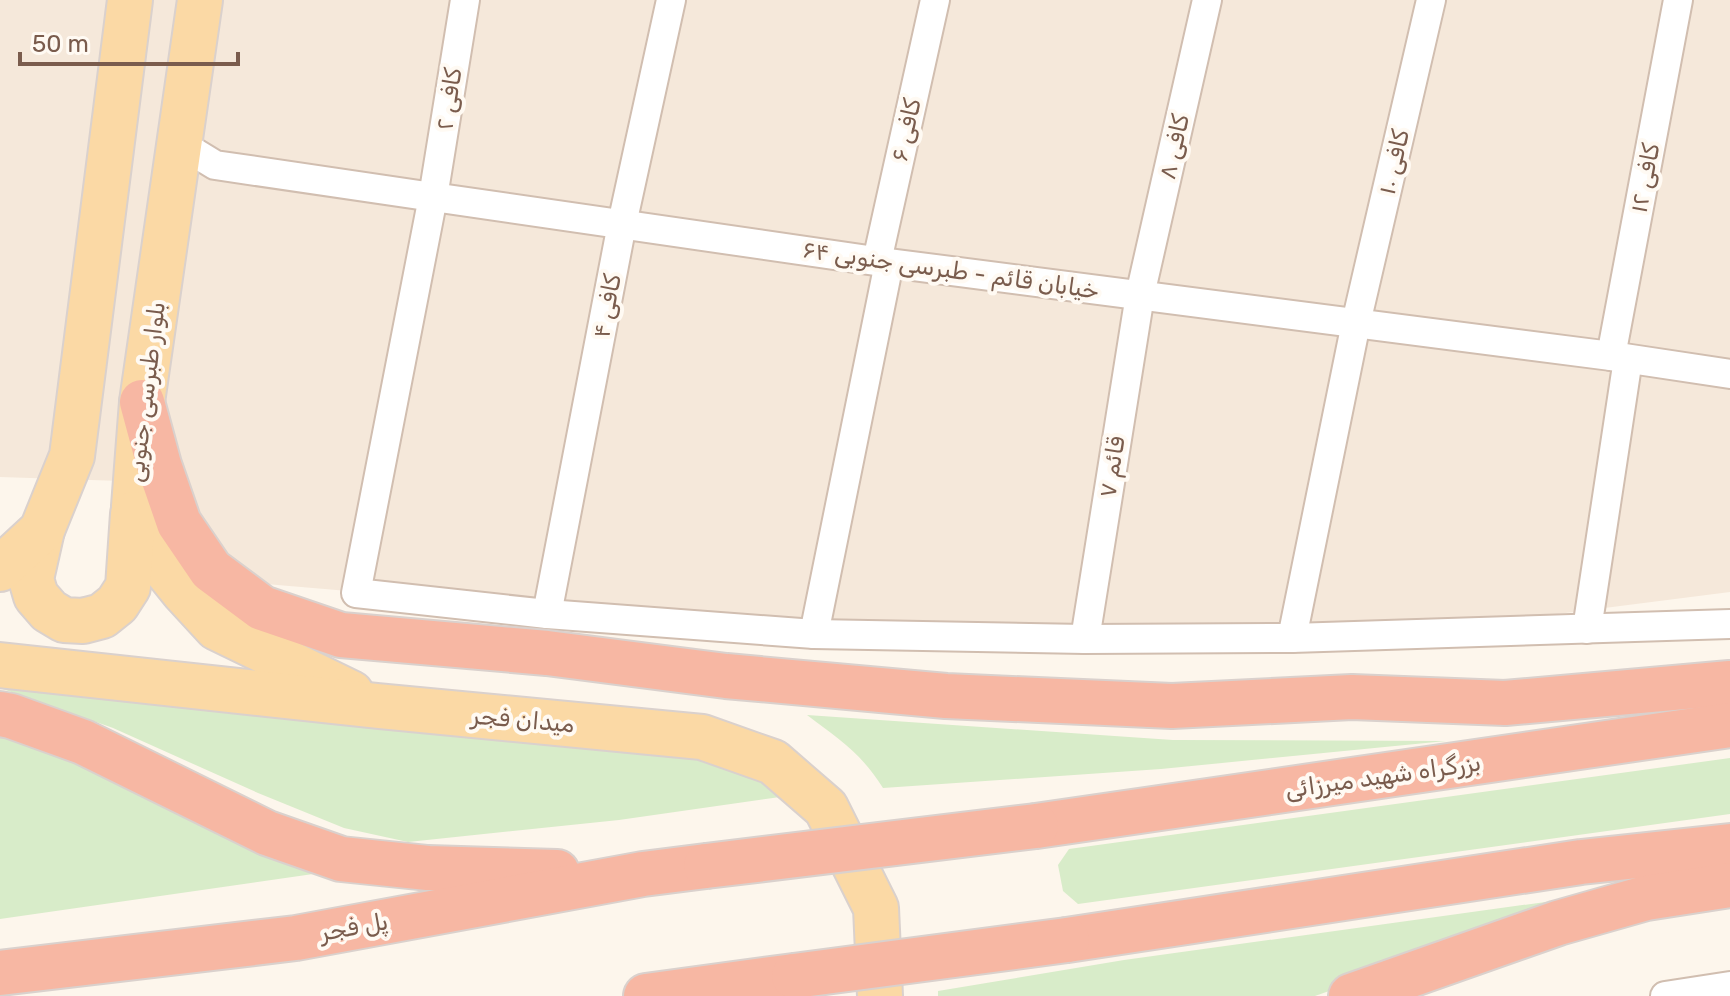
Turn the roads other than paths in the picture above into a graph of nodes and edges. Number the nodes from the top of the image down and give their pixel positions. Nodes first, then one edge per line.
1 (130, 0) edge
2 (200, 0) edge
3 (465, 0) edge
4 (671, 0) edge
5 (935, 0) edge
6 (1207, 0) edge
7 (1431, 0) edge
8 (1678, 0) edge
9 (179, 143) junction
10 (433, 197) junction
11 (622, 224) junction
12 (883, 262) junction
13 (1140, 295) junction
14 (1356, 323) junction
15 (1619, 357) junction
16 (1730, 374) edge
17 (142, 402) junction
18 (134, 506) junction
19 (42, 530) junction
20 (0, 569) edge
21 (547, 614) junction
22 (1730, 624) edge
23 (1587, 629) junction
24 (814, 634) junction
25 (1292, 638) junction
26 (1085, 639) junction
27 (0, 665) edge
28 (1730, 683) edge
29 (378, 706) junction
30 (0, 714) edge
31 (1730, 725) edge
32 (1730, 846) edge
33 (706, 866) joint
34 (643, 874) junction
35 (1730, 885) edge
36 (0, 973) edge
37 (1730, 986) edge
38 (646, 996) edge
39 (880, 996) edge
40 (1351, 996) edge
41 (1665, 996) edge

1 - 19 main road
2 - 9 main road, بلوار طبرسی جنوبی
3 - 10 street, کافی ۲
4 - 11 street, کافی ۴
5 - 12 street, کافی ۶
6 - 13 street, کافی ۸
7 - 14 street, کافی ۱۰
8 - 15 street, کافی ۱۲
9 - 10 street, خیابان قائم - طبرسی جنوبی ۶۴
9 - 17 main road, بلوار طبرسی جنوبی
10 - 11 street, خیابان قائم - طبرسی جنوبی ۶۴
10 - 21 street, کافی ۲
11 - 12 street, خیابان قائم - طبرسی جنوبی ۶۴
11 - 21 street, کافی ۴
12 - 13 street, خیابان قائم - طبرسی جنوبی ۶۴
12 - 24 street, کافی ۶
13 - 14 street, خیابان قائم - طبرسی جنوبی ۶۴
13 - 26 street, قائم ۷
14 - 15 street, خیابان قائم - طبرسی جنوبی ۶۴
14 - 25 street, کافی ۱۰
15 - 16 street, خیابان قائم - طبرسی جنوبی ۶۴
15 - 23 street, کافی ۱۲
17 - 18 main road, بلوار طبرسی جنوبی
17 - 28 highway
18 - 19 main road
18 - 29 main road, بلوار طبرسی جنوبی
19 - 20 main road
21 - 24 street
22 - 23 street
23 - 25 street
24 - 26 street
25 - 26 street
27 - 29 main road, میدان فجر
29 - 39 main road, میدان فجر
30 - 34 highway
31 - 33 highway, بزرگراه شهید میرزائی, bridge
32 - 38 highway, bridge
33 - 34 highway, پل فجر
34 - 36 highway, پل فجر
35 - 40 highway
37 - 41 street

